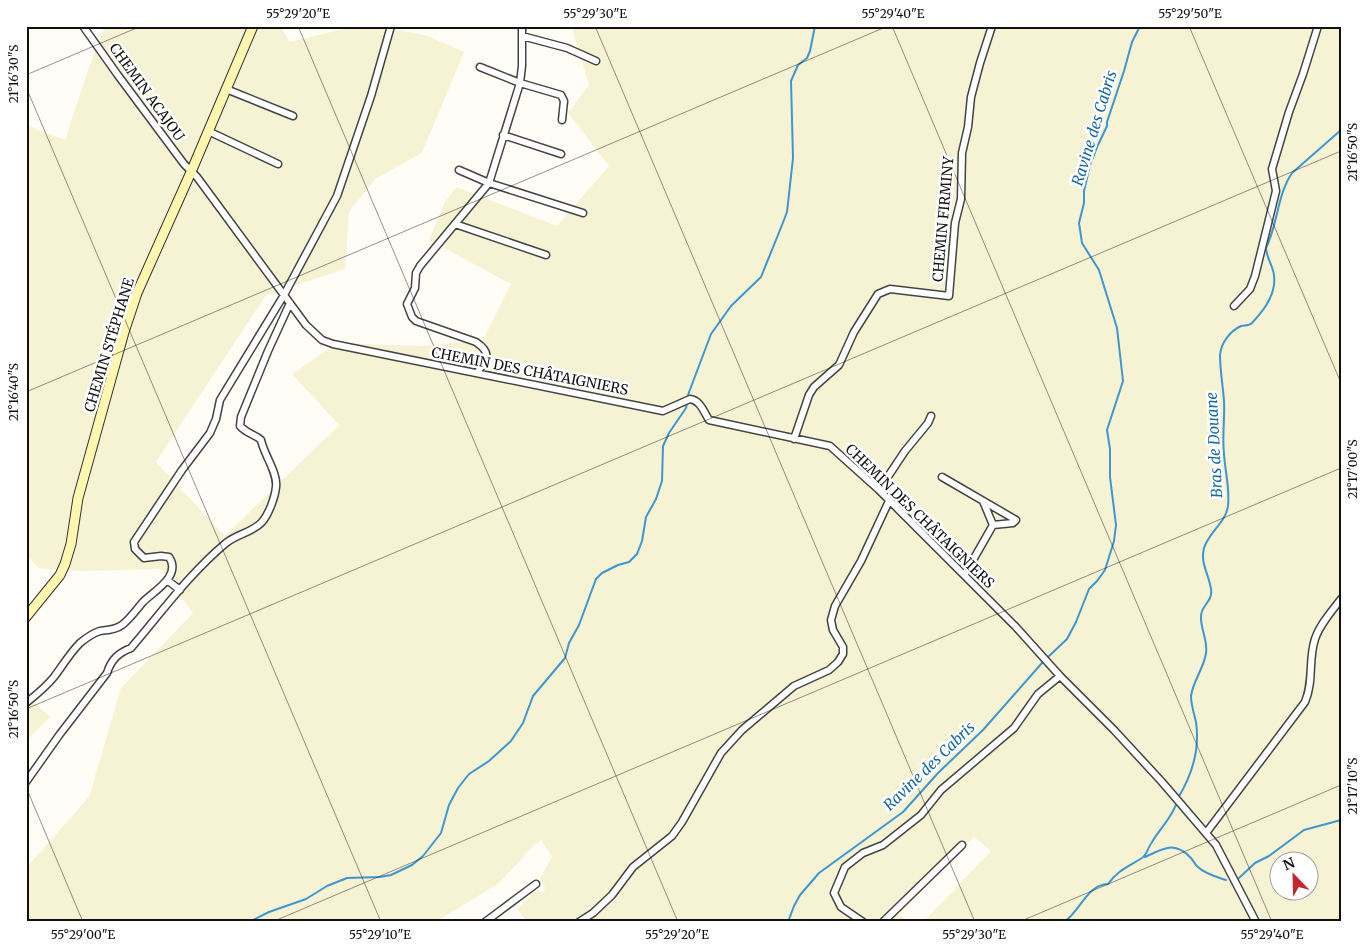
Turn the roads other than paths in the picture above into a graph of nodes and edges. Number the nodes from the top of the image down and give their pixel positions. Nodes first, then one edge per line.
1 (83, 26) edge
2 (253, 26) edge
3 (391, 26) edge
4 (522, 26) edge
5 (992, 26) edge
6 (1318, 26) edge
7 (522, 36) junction
8 (596, 61) dead end
9 (480, 67) dead end
10 (520, 83) junction
11 (226, 89) junction
12 (293, 116) dead end
13 (562, 120) dead end
14 (208, 132) junction
15 (503, 134) junction
16 (561, 154) dead end
17 (278, 164) dead end
18 (459, 170) dead end
19 (191, 172) junction
20 (489, 183) junction
21 (583, 213) dead end
22 (455, 224) junction
23 (546, 255) dead end
24 (284, 295) junction
25 (290, 303) junction
26 (1234, 306) dead end
27 (476, 373) junction
28 (931, 416) dead end
29 (794, 438) junction
30 (942, 477) dead end
31 (879, 490) junction
32 (983, 500) junction
33 (889, 501) junction
34 (994, 525) junction
35 (965, 574) junction
36 (167, 580) junction
37 (180, 590) junction
38 (1341, 599) edge
39 (26, 617) edge
40 (1060, 676) junction
41 (26, 703) edge
42 (26, 782) edge
43 (1206, 833) junction
44 (962, 844) dead end
45 (536, 884) dead end
46 (486, 922) edge
47 (579, 922) edge
48 (864, 922) edge
49 (883, 922) edge
50 (1256, 922) edge

1 - 19 street, CHEMIN ACAJOU
2 - 11 main road, CHEMIN STÉPHANE
3 - 24 street
4 - 7 street
5 - 29 street, CHEMIN FIRMINY
6 - 26 street
7 - 8 street
7 - 10 street
9 - 10 street
10 - 13 street
10 - 15 street
11 - 12 street
11 - 14 main road, CHEMIN STÉPHANE
14 - 17 street
14 - 19 main road, CHEMIN STÉPHANE
15 - 16 street
15 - 20 street
18 - 20 street
19 - 24 street, CHEMIN DES CHÂTAIGNIERS
19 - 39 main road, CHEMIN STÉPHANE
20 - 21 street
20 - 22 street
22 - 23 street
22 - 27 street
24 - 25 street, CHEMIN DES CHÂTAIGNIERS
24 - 36 street
25 - 27 street, CHEMIN DES CHÂTAIGNIERS
25 - 37 street
27 - 29 street, CHEMIN DES CHÂTAIGNIERS
28 - 31 street
29 - 31 street, CHEMIN DES CHÂTAIGNIERS
30 - 32 street
31 - 33 street, CHEMIN DES CHÂTAIGNIERS
32 - 34 street
32 - 34 street
33 - 35 street, CHEMIN DES CHÂTAIGNIERS
33 - 47 street
34 - 35 street
35 - 40 street, CHEMIN DES CHÂTAIGNIERS
36 - 37 street
36 - 41 street
37 - 42 street
38 - 43 street
40 - 43 street, CHEMIN DES CHÂTAIGNIERS
40 - 48 street
43 - 50 street, CHEMIN DES CHÂTAIGNIERS
44 - 49 street
45 - 46 street

